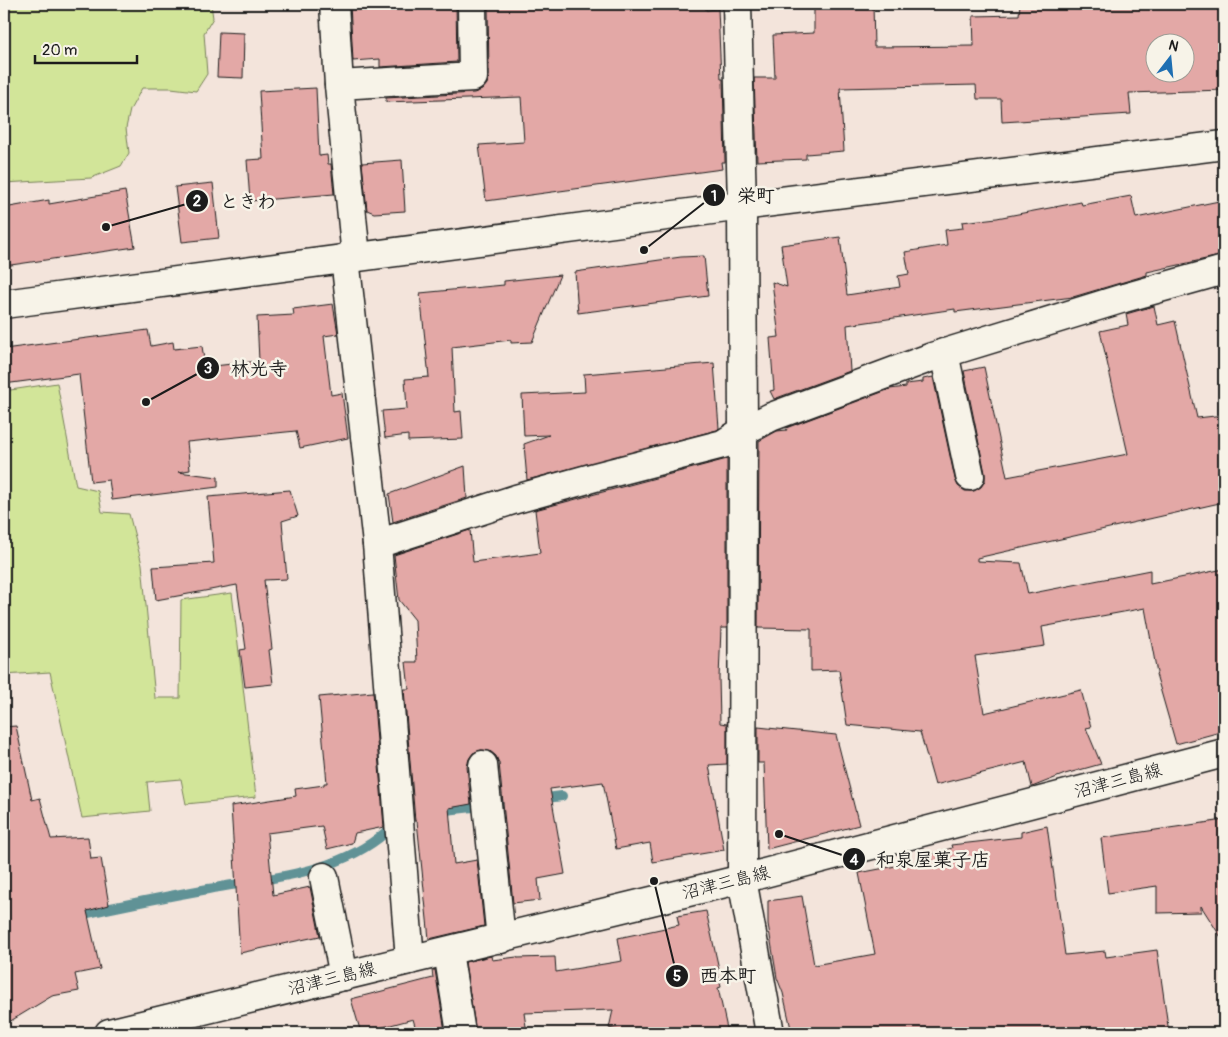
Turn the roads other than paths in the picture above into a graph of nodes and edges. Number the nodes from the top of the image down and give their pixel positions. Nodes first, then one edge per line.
1 (334, 4) edge
2 (472, 4) edge
3 (737, 4) edge
4 (339, 85) junction
5 (1224, 145) edge
6 (742, 206) junction
7 (351, 257) junction
8 (1224, 270) edge
9 (4, 304) edge
10 (944, 353) junction
11 (743, 431) junction
12 (970, 476) dead end
13 (377, 544) junction
14 (1224, 753) edge
15 (483, 765) dead end
16 (324, 877) dead end
17 (742, 879) junction
18 (501, 939) junction
19 (448, 952) junction
20 (410, 960) junction
21 (344, 976) junction
22 (109, 1033) edge
23 (461, 1033) edge
24 (770, 1033) edge

1 - 4 street
2 - 4 street
3 - 6 street
4 - 7 street
5 - 6 street
6 - 7 street
6 - 11 street
7 - 9 street
7 - 13 street
8 - 10 street
10 - 11 street
10 - 12 street
11 - 13 street
11 - 17 street
13 - 20 street
14 - 17 street, 沼津三島線
15 - 18 street
16 - 21 street
17 - 18 street, 沼津三島線
17 - 24 street
18 - 19 street, 沼津三島線
19 - 20 street, 沼津三島線
19 - 23 street
20 - 21 street, 沼津三島線
21 - 22 street, 沼津三島線

